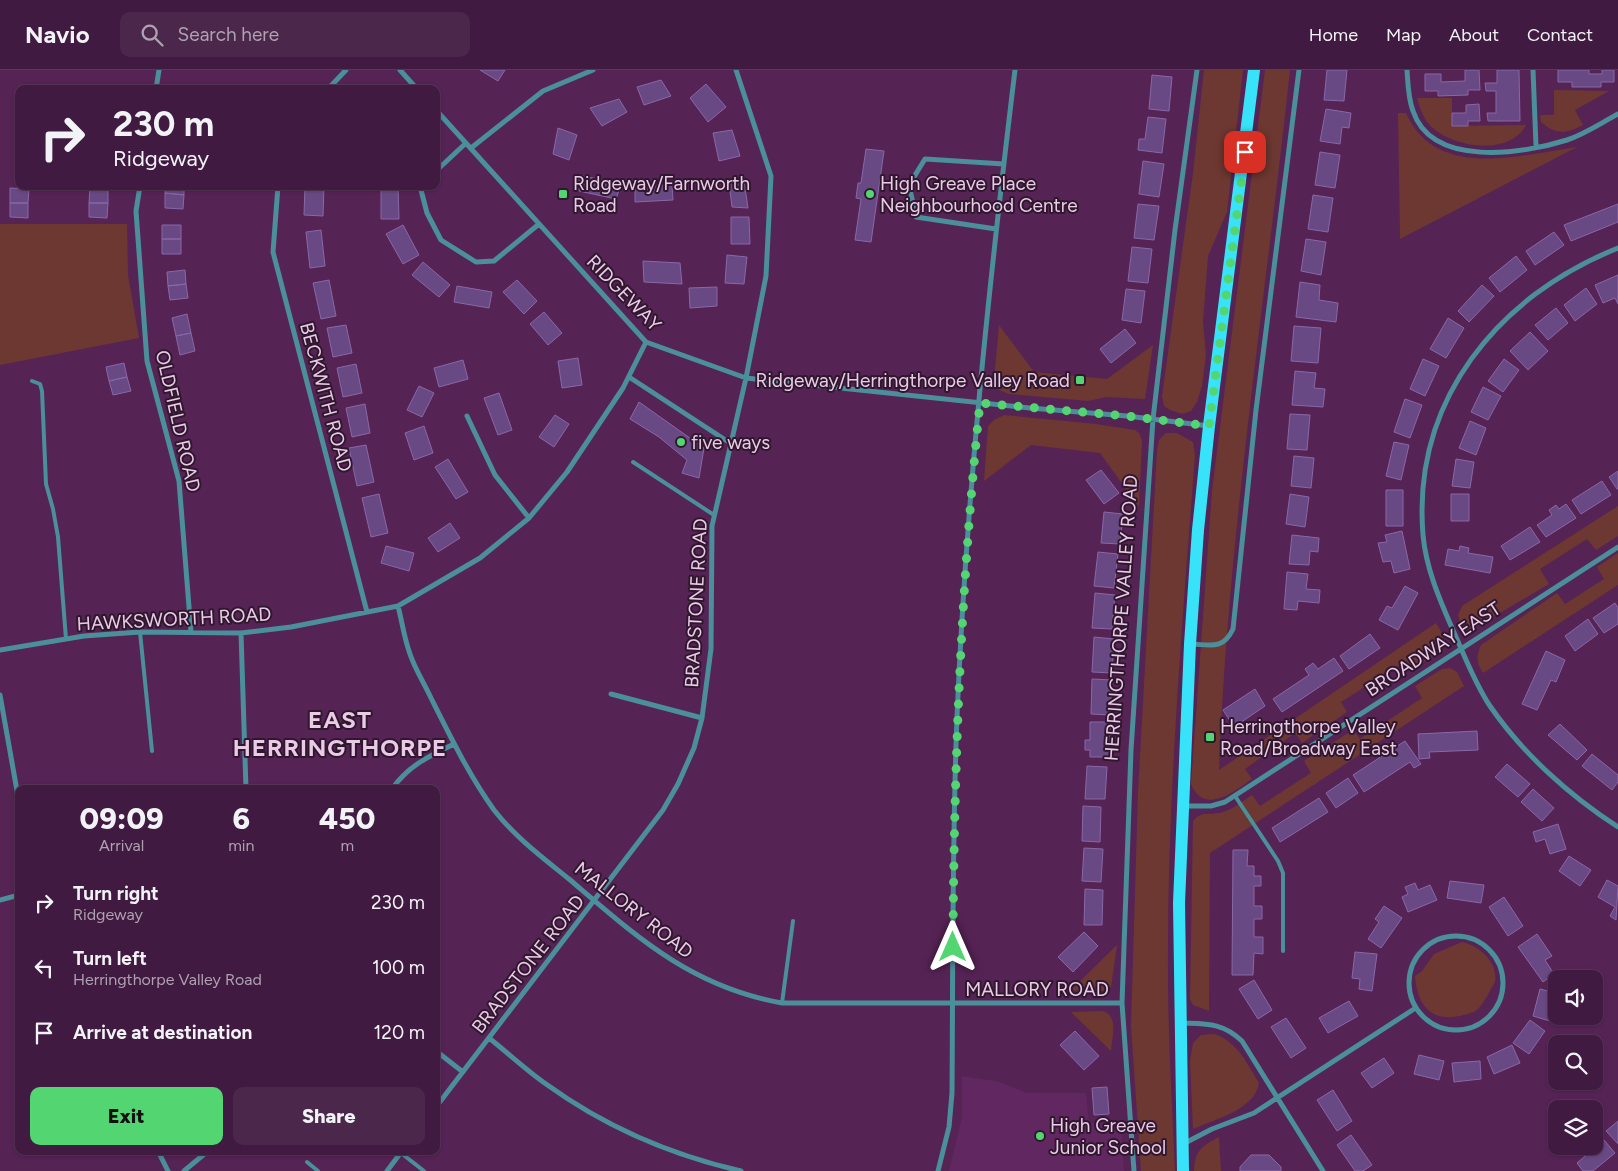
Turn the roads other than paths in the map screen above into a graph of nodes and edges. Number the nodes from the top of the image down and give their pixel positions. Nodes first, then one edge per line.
1 (159, 70) edge
2 (346, 70) edge
3 (400, 70) edge
4 (593, 70) edge
5 (736, 70) edge
6 (1015, 70) edge
7 (1197, 70) edge
8 (1254, 70) edge
9 (1299, 70) edge
10 (1407, 70) edge
11 (1533, 70) edge
12 (157, 85) edge
13 (332, 85) edge
14 (413, 85) edge
15 (440, 114) edge
16 (1618, 114) edge
17 (466, 143) junction
18 (1536, 146) junction
19 (471, 148) junction
20 (1004, 164) junction
21 (440, 167) edge
22 (139, 190) edge
23 (278, 190) edge
24 (421, 190) edge
25 (539, 224) junction
26 (996, 229) junction
27 (1618, 248) edge
28 (646, 342) junction
29 (629, 377) junction
30 (746, 378) junction
31 (32, 381) dead end
32 (980, 403) junction
33 (467, 416) dead end
34 (1153, 419) junction
35 (1209, 426) junction
36 (730, 443) junction
37 (633, 462) dead end
38 (714, 515) junction
39 (529, 518) junction
40 (1618, 547) edge
41 (398, 606) junction
42 (367, 612) junction
43 (140, 632) junction
44 (190, 632) junction
45 (241, 634) junction
46 (66, 639) junction
47 (1190, 644) junction
48 (1461, 649) junction
49 (0, 650) edge
50 (611, 694) dead end
51 (0, 695) edge
52 (702, 718) junction
53 (454, 744) junction
54 (152, 751) dead end
55 (16, 785) edge
56 (246, 785) edge
57 (395, 785) edge
58 (1235, 796) junction
59 (1182, 806) junction
60 (1618, 827) edge
61 (15, 896) edge
62 (0, 900) edge
63 (595, 902) junction
64 (793, 921) dead end
65 (1283, 951) dead end
66 (782, 1003) junction
67 (1122, 1003) junction
68 (953, 1004) junction
69 (1414, 1008) junction
70 (1180, 1023) junction
71 (489, 1038) junction
72 (440, 1054) edge
73 (463, 1072) junction
74 (1276, 1097) junction
75 (440, 1102) edge
76 (1183, 1145) junction
77 (160, 1155) edge
78 (203, 1155) edge
79 (400, 1155) edge
80 (405, 1155) edge
81 (308, 1162) dead end
82 (720, 1169) edge
83 (168, 1171) edge
84 (184, 1171) edge
85 (318, 1171) edge
86 (387, 1171) edge
87 (424, 1171) edge
88 (741, 1171) edge
89 (938, 1171) edge
90 (1134, 1171) edge
91 (1184, 1171) edge
92 (1323, 1171) edge

1 - 12 street
2 - 13 street
3 - 14 street
4 - 19 street
5 - 30 street, BRADSTONE ROAD
6 - 20 street
7 - 34 street, HERRINGTHORPE VALLEY ROAD
8 - 35 main road
9 - 47 street
10 - 18 street
11 - 18 street
15 - 17 street, RIDGEWAY
16 - 18 street
17 - 19 street, RIDGEWAY
17 - 21 street
19 - 25 street, RIDGEWAY
20 - 26 street
20 - 26 street
22 - 44 street, OLDFIELD ROAD
23 - 42 street, BECKWITH ROAD
24 - 25 street
25 - 28 street, RIDGEWAY
26 - 32 street
27 - 48 street
28 - 29 street, HAWKSWORTH ROAD
28 - 30 street, RIDGEWAY
29 - 36 street
29 - 39 street, HAWKSWORTH ROAD
30 - 32 street, RIDGEWAY
30 - 36 street, BRADSTONE ROAD
31 - 46 lane
32 - 34 street, RIDGEWAY
32 - 68 street
33 - 39 street
34 - 35 street, RIDGEWAY
34 - 67 street, HERRINGTHORPE VALLEY ROAD
35 - 47 main road
36 - 38 street, BRADSTONE ROAD
37 - 38 lane
38 - 52 street, BRADSTONE ROAD
39 - 41 street, HAWKSWORTH ROAD
40 - 48 street, BROADWAY EAST
41 - 42 street, HAWKSWORTH ROAD
41 - 53 street, MALLORY ROAD
42 - 45 street, HAWKSWORTH ROAD
43 - 44 street, HAWKSWORTH ROAD
43 - 46 street, HAWKSWORTH ROAD
43 - 54 lane
44 - 45 street, HAWKSWORTH ROAD
45 - 56 street
46 - 49 street, HAWKSWORTH ROAD
47 - 59 main road
48 - 58 street, BROADWAY EAST
48 - 60 street
50 - 52 street
51 - 55 street
52 - 63 street, BRADSTONE ROAD
53 - 57 street
53 - 63 street, MALLORY ROAD
58 - 59 street, BROADWAY EAST
58 - 65 lane
59 - 70 main road
61 - 62 street
63 - 66 street, MALLORY ROAD
63 - 71 street, BRADSTONE ROAD
64 - 66 lane
66 - 68 street, MALLORY ROAD
67 - 68 street, MALLORY ROAD
67 - 90 street, HERRINGTHORPE VALLEY ROAD
68 - 89 street
69 - 69 street
69 - 74 street
70 - 74 street
70 - 76 main road
71 - 73 street, BRADSTONE ROAD
71 - 82 street
72 - 73 street
73 - 75 street, BRADSTONE ROAD
74 - 76 street
74 - 92 street
76 - 91 main road
77 - 83 street
78 - 84 street
79 - 86 street
80 - 87 lane
81 - 85 lane
82 - 88 street

